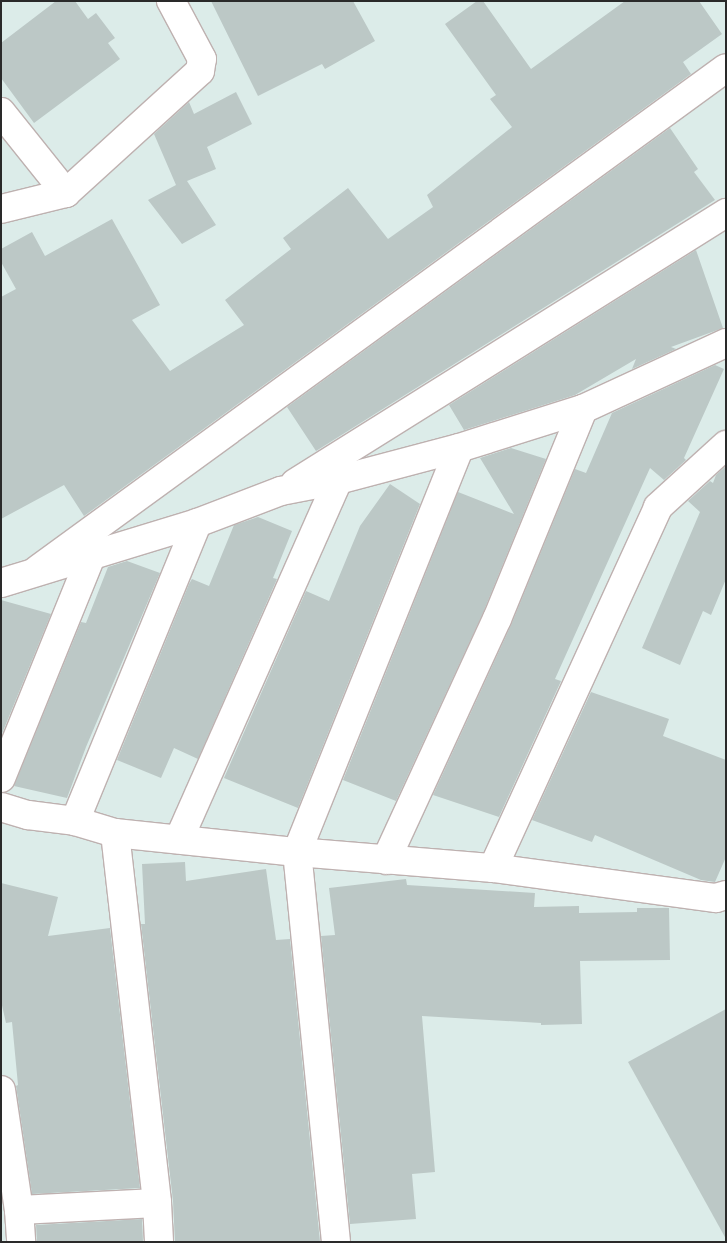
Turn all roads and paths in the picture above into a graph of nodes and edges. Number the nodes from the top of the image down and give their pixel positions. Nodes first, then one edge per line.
1 (171, 1) edge
2 (726, 68) edge
3 (1, 112) edge
4 (66, 193) junction
5 (1, 209) edge
6 (726, 213) edge
7 (726, 343) edge
8 (583, 409) junction
9 (726, 445) edge
10 (460, 448) junction
11 (338, 480) junction
12 (281, 492) junction
13 (197, 523) junction
14 (92, 554) junction
15 (37, 570) junction
16 (1, 583) edge
17 (1, 778) edge
18 (1, 807) edge
19 (75, 821) junction
20 (115, 833) junction
21 (179, 839) junction
22 (298, 852) junction
23 (386, 860) junction
24 (493, 868) junction
25 (726, 895) edge
26 (1, 1090) edge
27 (157, 1203) junction
28 (15, 1224) edge
29 (159, 1242) edge
30 (336, 1242) edge

1 - 4 street
2 - 15 street
3 - 4 street
4 - 5 street
6 - 12 street
7 - 8 street
8 - 10 street
8 - 23 street
9 - 24 street
10 - 11 street
10 - 22 street
11 - 12 street
11 - 21 street
12 - 13 street
13 - 14 street
13 - 19 street
14 - 15 street
14 - 17 street
15 - 16 street
18 - 19 street
19 - 20 street
20 - 21 street
20 - 27 street
21 - 22 street
22 - 23 street
22 - 30 street
23 - 24 street
24 - 25 street
26 - 28 street
27 - 28 street
27 - 29 street

